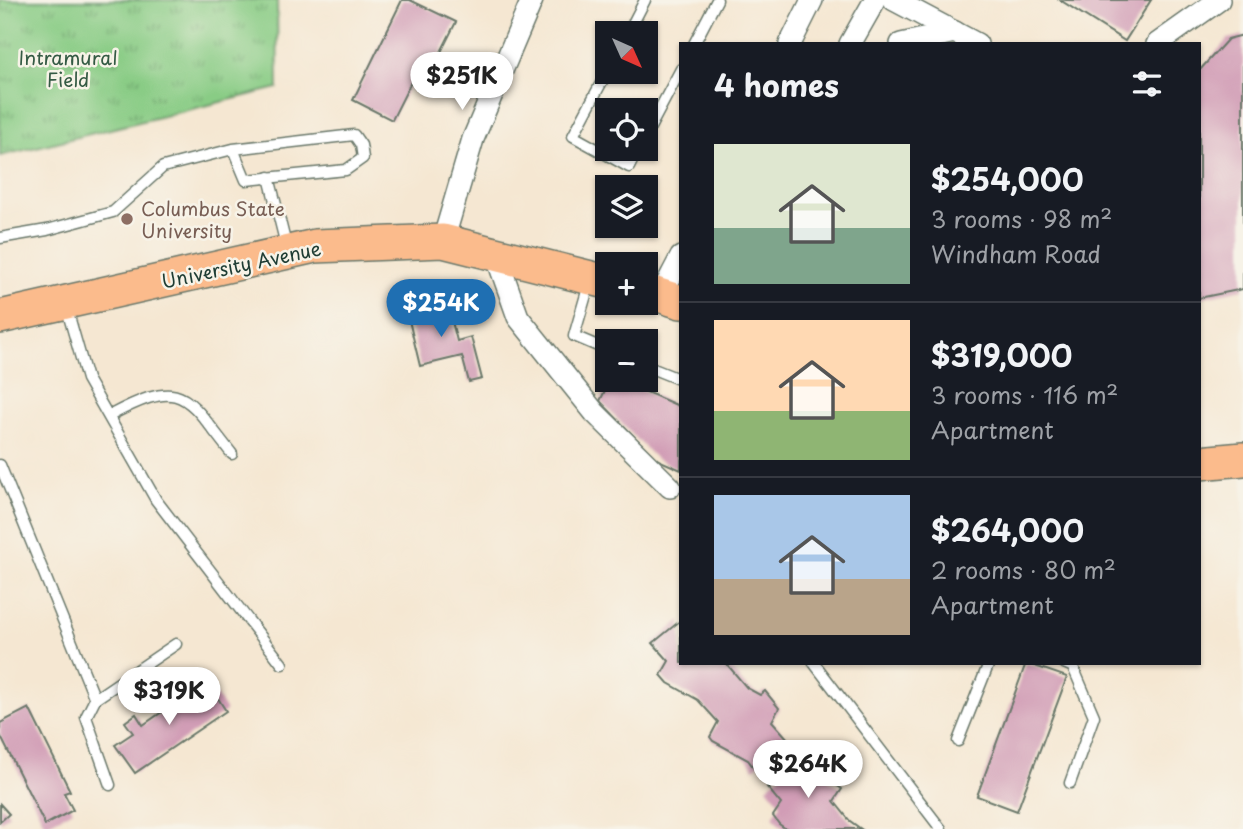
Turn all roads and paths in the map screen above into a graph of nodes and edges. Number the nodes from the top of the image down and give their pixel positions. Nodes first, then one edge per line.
1 (532, 0) edge
2 (646, 0) edge
3 (717, 0) edge
4 (812, 0) edge
5 (874, 0) edge
6 (894, 0) edge
7 (1219, 0) edge
8 (635, 21) edge
9 (955, 32) junction
10 (695, 42) edge
11 (791, 42) edge
12 (851, 42) edge
13 (910, 42) edge
14 (972, 42) edge
15 (1160, 42) edge
16 (679, 73) edge
17 (601, 84) edge
18 (658, 112) edge
19 (595, 148) edge
20 (233, 149) junction
21 (618, 161) edge
22 (632, 161) edge
23 (269, 177) junction
24 (0, 238) edge
25 (443, 241) junction
26 (288, 252) junction
27 (496, 254) junction
28 (679, 261) edge
29 (595, 279) edge
30 (595, 289) edge
31 (662, 296) edge
32 (65, 303) junction
33 (0, 317) edge
34 (595, 345) edge
35 (658, 371) edge
36 (679, 379) edge
37 (109, 416) junction
38 (232, 454) dead end
39 (1243, 459) edge
40 (1201, 463) edge
41 (0, 465) edge
42 (670, 487) dead end
43 (176, 644) dead end
44 (282, 664) dead end
45 (816, 665) edge
46 (988, 665) edge
47 (1068, 665) edge
48 (95, 699) junction
49 (958, 741) dead end
50 (1070, 783) dead end
51 (110, 786) dead end
52 (941, 829) edge

1 - 25 street
2 - 8 lane
3 - 10 lane
4 - 11 street
5 - 12 street
6 - 9 street
7 - 15 street
9 - 13 street
9 - 14 street
16 - 18 lane
17 - 19 lane
20 - 23 lane
20 - 23 lane
20 - 24 lane
21 - 22 lane
23 - 26 lane
25 - 26 main road, University Avenue
25 - 27 main road, University Avenue
26 - 32 main road, University Avenue
27 - 29 main road, University Avenue
27 - 42 street
28 - 31 street
30 - 34 lane
32 - 33 main road, University Avenue
32 - 37 lane
35 - 36 lane
37 - 38 lane
37 - 44 lane
39 - 40 main road
41 - 48 lane
43 - 48 lane
45 - 52 lane
46 - 49 lane
47 - 50 lane
48 - 51 lane

